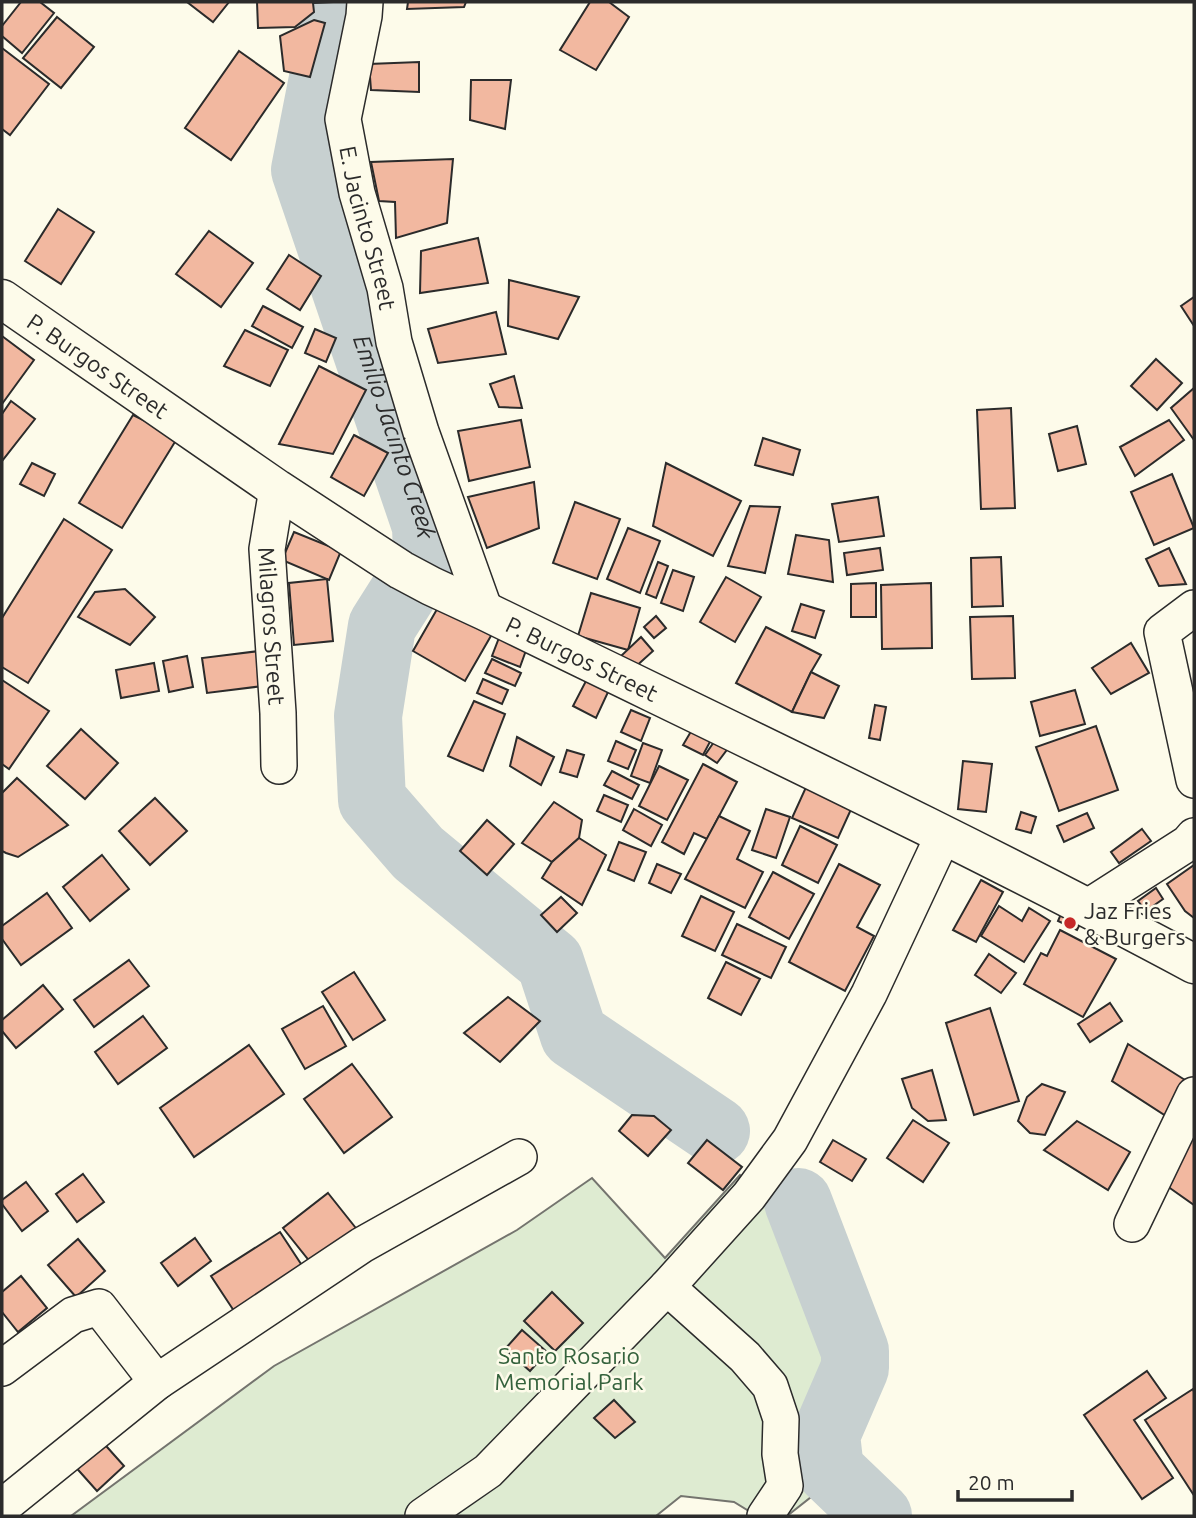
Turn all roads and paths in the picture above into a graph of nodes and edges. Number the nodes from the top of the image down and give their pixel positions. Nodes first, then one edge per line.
1 (365, 2) edge
2 (2, 299) edge
3 (277, 489) junction
4 (1194, 608) edge
5 (485, 611) junction
6 (279, 766) dead end
7 (1194, 780) edge
8 (943, 836) junction
9 (1194, 836) edge
10 (1088, 907) junction
11 (1194, 964) edge
12 (1194, 1095) edge
13 (519, 1157) dead end
14 (1132, 1224) dead end
15 (667, 1287) junction
16 (2, 1368) edge
17 (157, 1382) junction
18 (2, 1507) edge
19 (423, 1516) edge
20 (765, 1516) edge

1 - 5 street, E. Jacinto Street
2 - 3 street, P. Burgos Street
3 - 5 street, P. Burgos Street
3 - 6 street, Milagros Street
4 - 7 street
5 - 8 street, P. Burgos Street
8 - 10 street, P. Burgos Street
8 - 15 street
9 - 10 street
10 - 11 street, P. Burgos Street
12 - 14 street
13 - 17 street
15 - 19 street
15 - 20 street
16 - 17 street
17 - 18 street

